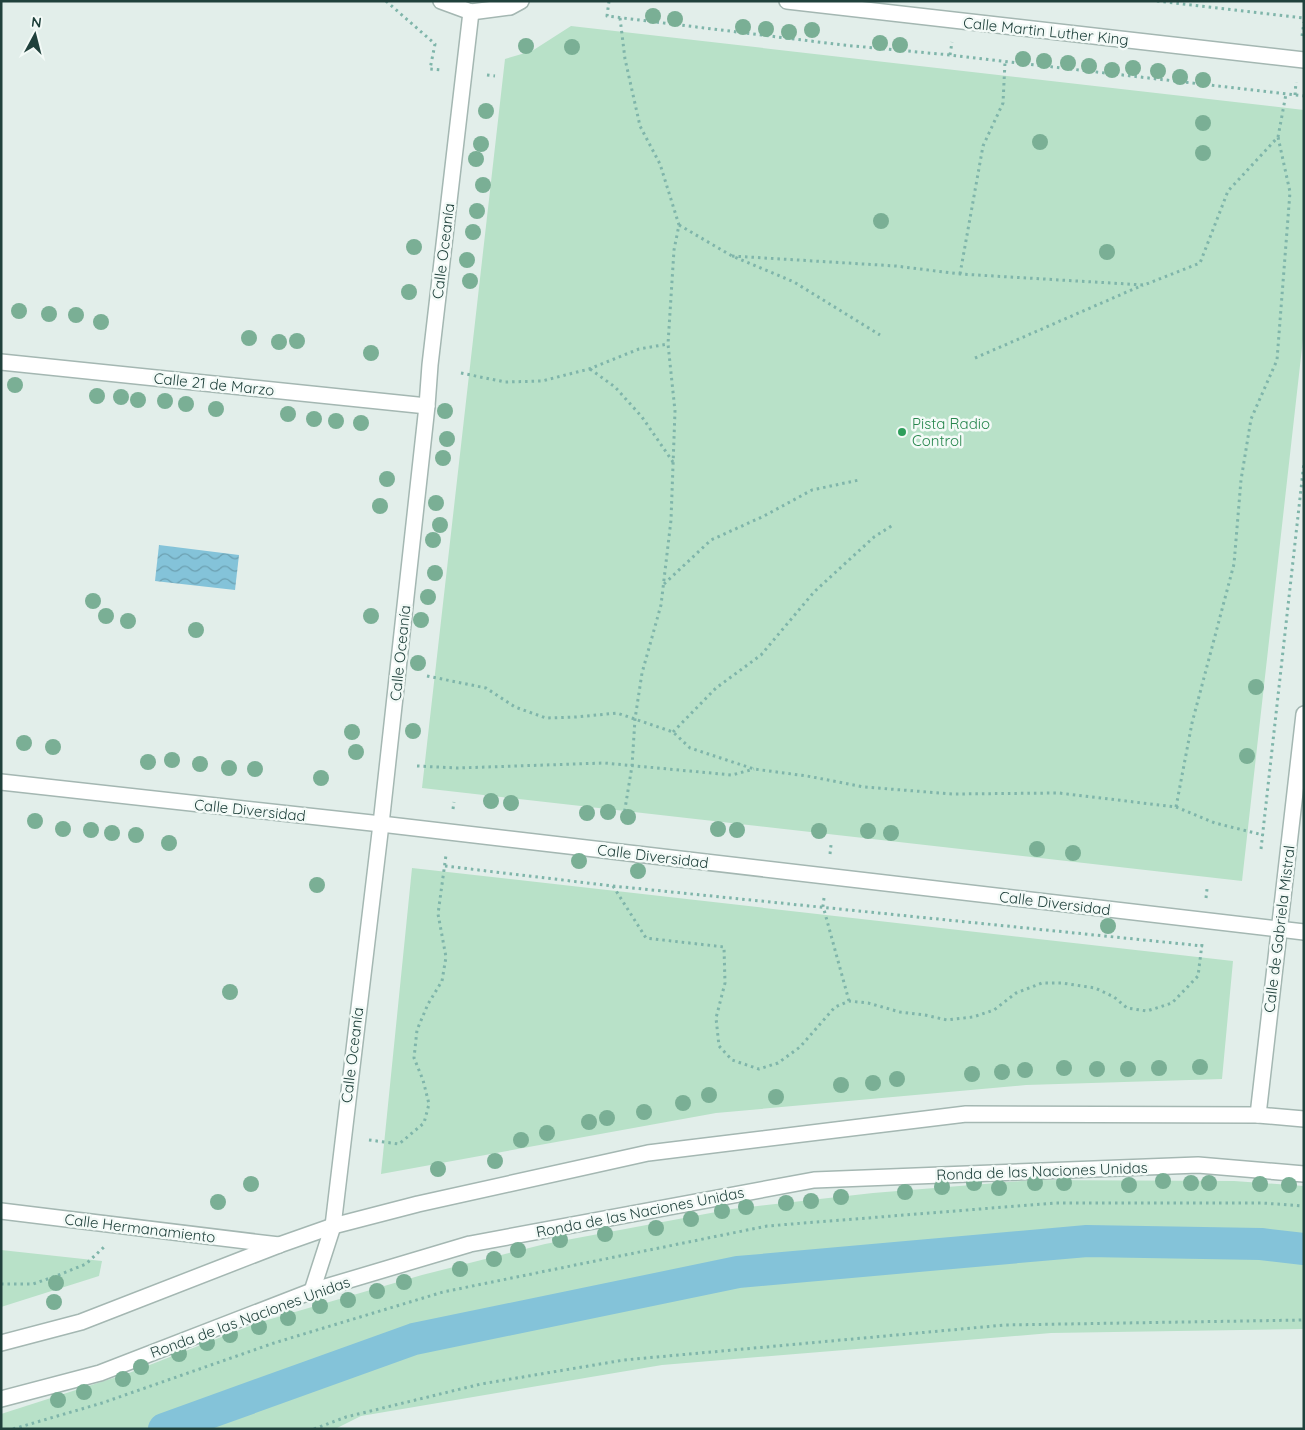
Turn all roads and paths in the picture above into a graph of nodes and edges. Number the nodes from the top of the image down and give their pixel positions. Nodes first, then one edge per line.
1 (386, 1) edge
2 (441, 1) edge
3 (521, 1) edge
4 (610, 1) edge
5 (787, 1) edge
6 (1157, 1) edge
7 (470, 12) junction
8 (620, 18) junction
9 (1304, 18) edge
10 (1304, 60) edge
11 (1005, 62) junction
12 (464, 72) junction
13 (495, 76) dead end
14 (1286, 94) junction
15 (1304, 96) edge
16 (1278, 137) junction
17 (679, 225) junction
18 (732, 256) junction
19 (960, 274) junction
20 (1144, 285) junction
21 (880, 334) dead end
22 (668, 344) junction
23 (975, 358) dead end
24 (1, 362) edge
25 (589, 369) junction
26 (461, 372) dead end
27 (427, 406) junction
28 (673, 462) junction
29 (1304, 462) edge
30 (860, 480) dead end
31 (1302, 491) edge
32 (893, 524) dead end
33 (664, 584) junction
34 (427, 676) dead end
35 (1304, 714) edge
36 (635, 719) junction
37 (673, 732) junction
38 (417, 766) dead end
39 (632, 766) junction
40 (754, 769) junction
41 (1, 782) edge
42 (1176, 807) junction
43 (623, 821) dead end
44 (381, 824) junction
45 (1263, 835) junction
46 (1261, 849) dead end
47 (613, 886) junction
48 (823, 906) junction
49 (1280, 929) junction
50 (1304, 932) edge
51 (1201, 946) junction
52 (1211, 947) dead end
53 (849, 1001) junction
54 (1258, 1115) junction
55 (1304, 1119) edge
56 (370, 1140) dead end
57 (1304, 1174) edge
58 (1304, 1206) edge
59 (1, 1211) edge
60 (333, 1226) junction
61 (106, 1245) dead end
62 (279, 1245) junction
63 (1, 1284) edge
64 (312, 1291) junction
65 (1304, 1320) edge
66 (1, 1343) edge
67 (1, 1399) edge
68 (12, 1429) edge
69 (314, 1429) edge

1 - 12 path
2 - 7 street
3 - 7 street
4 - 8 path
5 - 10 street, Calle Martin Luther King
6 - 9 path
7 - 12 street, Calle Oceanía
8 - 11 path
8 - 17 path
11 - 14 path
11 - 19 path
12 - 13 path
12 - 27 street, Calle Oceanía
14 - 15 path
14 - 16 path
16 - 20 path
16 - 42 path
17 - 18 path
17 - 22 path
18 - 19 path
18 - 21 path
19 - 20 path
20 - 23 path
22 - 25 path
22 - 28 path
24 - 27 street, Calle 21 de Marzo
25 - 26 path
25 - 28 path
27 - 44 street, Calle Oceanía
28 - 33 path
29 - 31 path
30 - 33 path
31 - 45 path
32 - 37 path
33 - 36 path
34 - 36 path
35 - 49 street, Calle de Gabriela Mistral
36 - 37 path
36 - 39 path
37 - 40 path
38 - 39 path
39 - 40 path
39 - 43 path
40 - 42 path
41 - 44 street, Calle Diversidad
42 - 45 path
44 - 49 street, Calle Diversidad
44 - 60 street, Calle Oceanía
45 - 46 path
47 - 48 path
47 - 53 path
47 - 56 path
48 - 51 path
48 - 53 path
49 - 50 street, Calle Diversidad
49 - 54 street, Calle de Gabriela Mistral
51 - 52 path
51 - 53 path
54 - 55 street
54 - 60 street
57 - 64 street, Ronda de las Naciones Unidas
58 - 68 path, Ronda de las Naciones Unidas
59 - 62 street, Calle Hermanamiento
60 - 62 street
60 - 64 street, Calle Oceanía
61 - 63 path
62 - 66 street
64 - 67 street, Ronda de las Naciones Unidas
65 - 69 path

